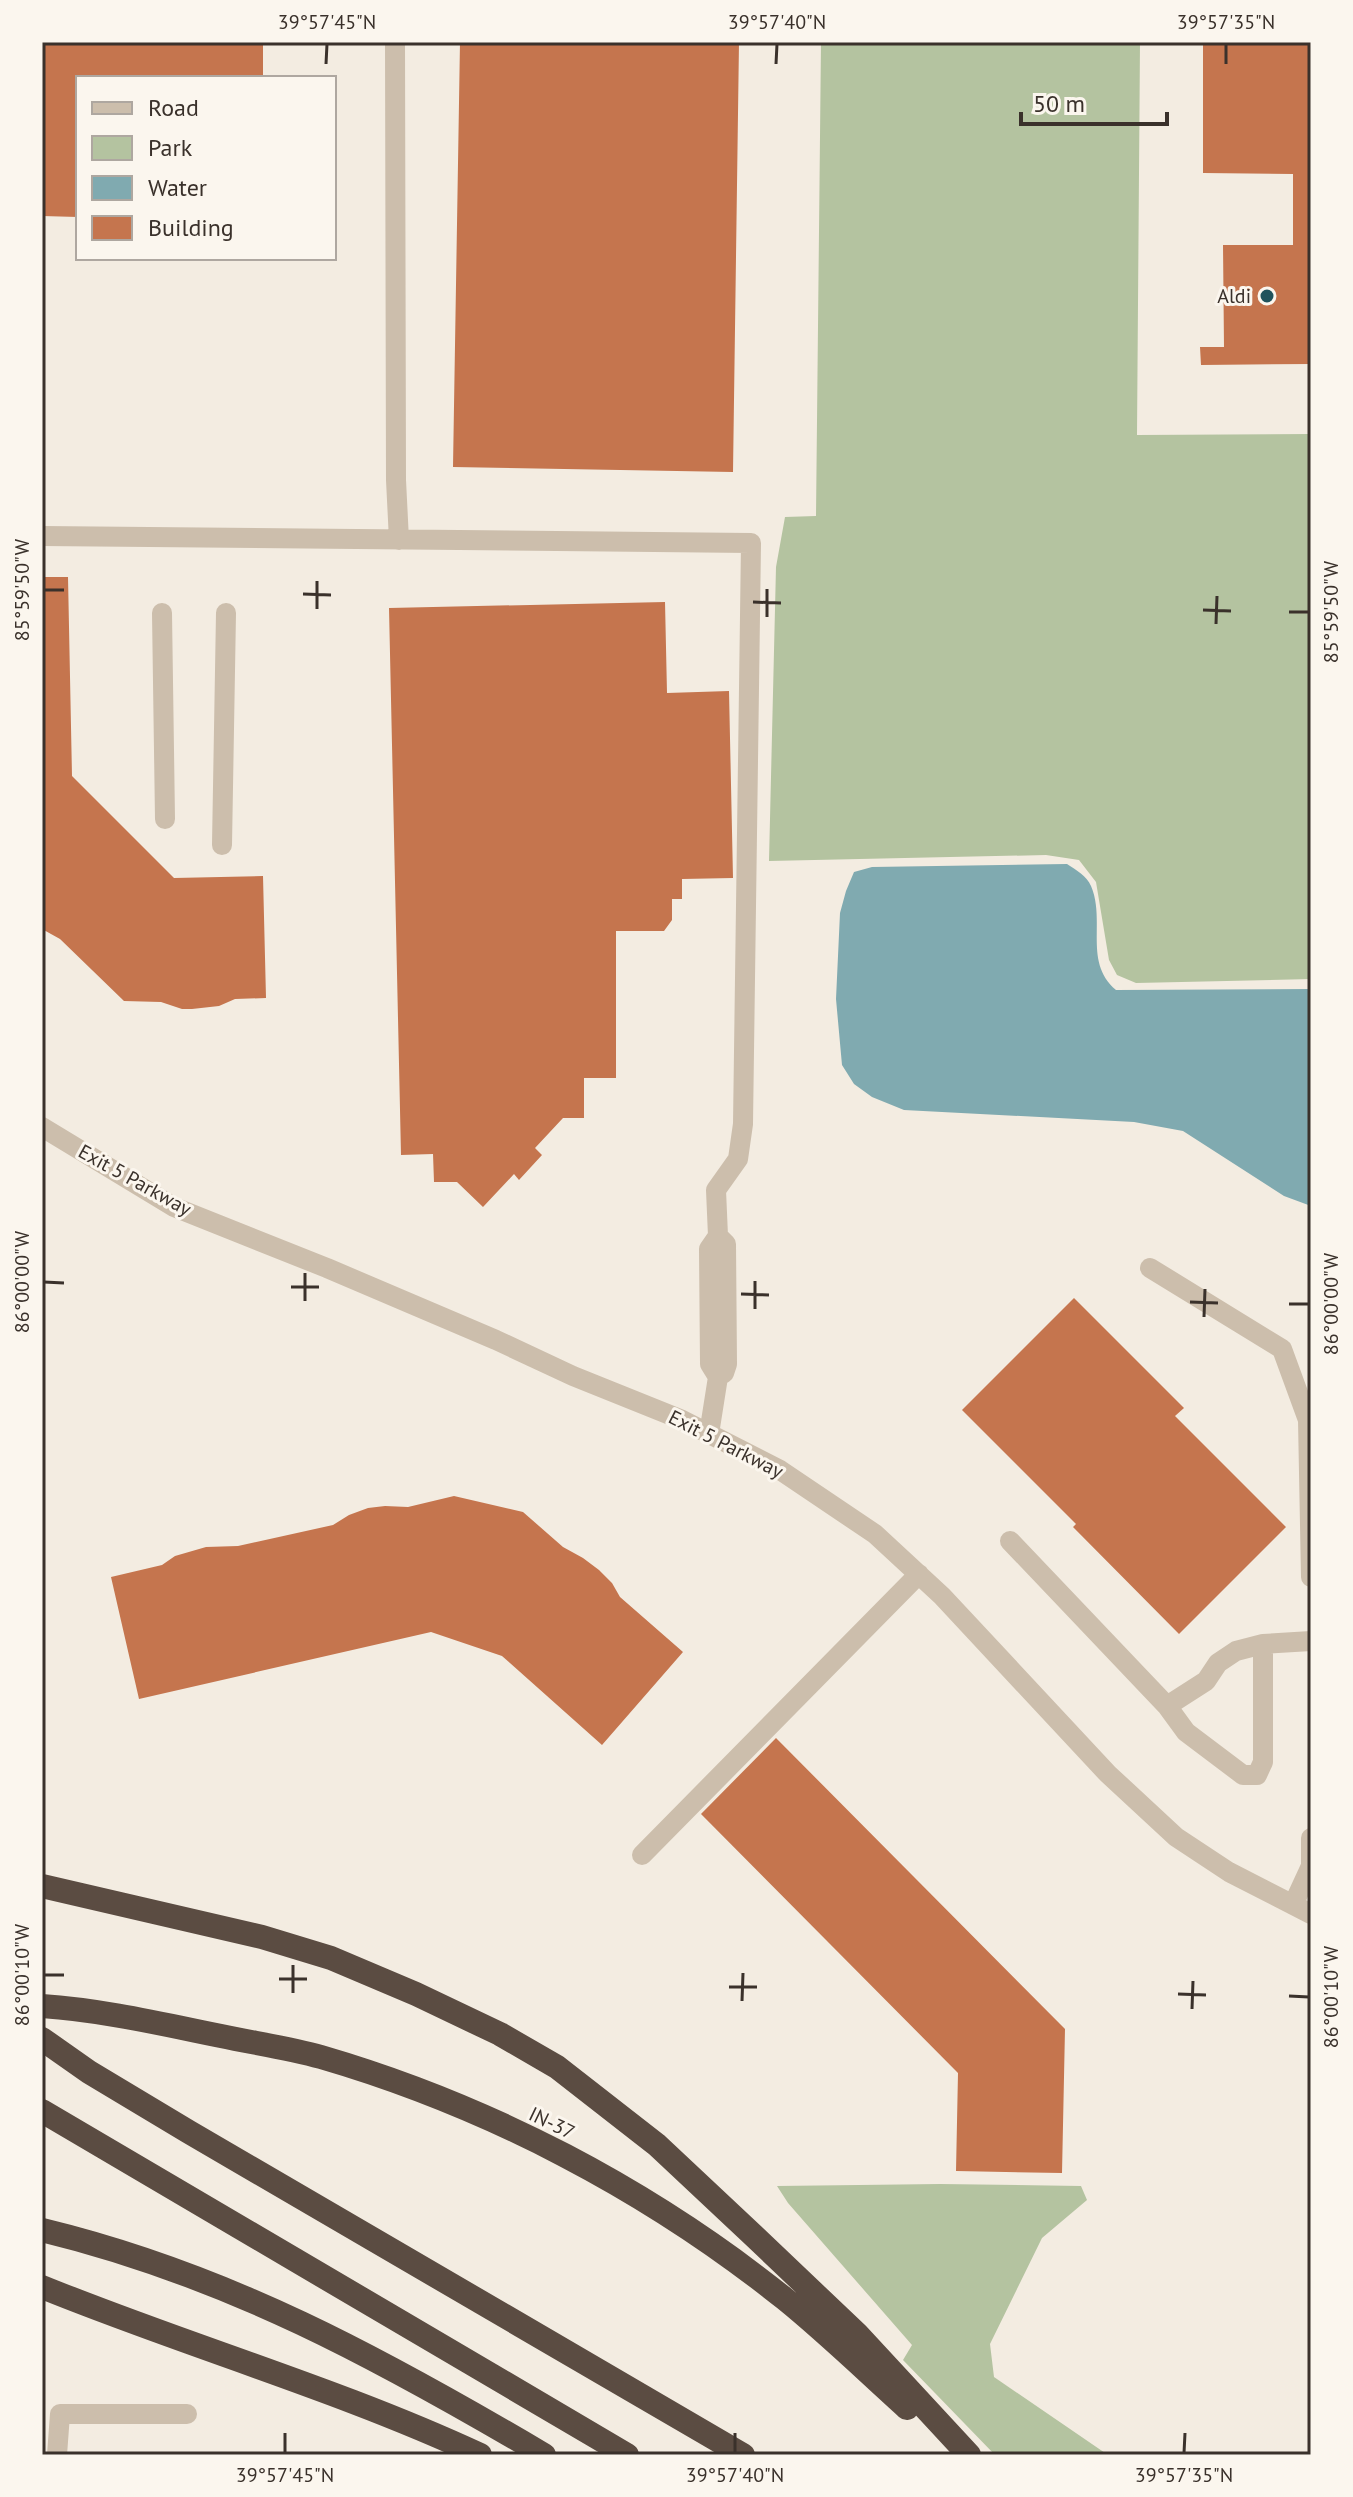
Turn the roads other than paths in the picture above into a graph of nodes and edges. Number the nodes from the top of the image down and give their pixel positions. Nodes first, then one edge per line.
1 (395, 42) edge
2 (42, 536) edge
3 (399, 540) junction
4 (162, 613) dead end
5 (226, 613) dead end
6 (165, 819) dead end
7 (222, 845) dead end
8 (42, 1127) edge
9 (1150, 1268) dead end
10 (709, 1434) junction
11 (1010, 1541) dead end
12 (919, 1574) junction
13 (1311, 1577) edge
14 (1311, 1641) edge
15 (1263, 1644) junction
16 (1167, 1706) junction
17 (1311, 1838) edge
18 (642, 1855) dead end
19 (42, 1886) edge
20 (1306, 1911) edge
21 (42, 2006) edge
22 (42, 2039) edge
23 (42, 2111) edge
24 (42, 2230) edge
25 (42, 2287) edge
26 (187, 2414) dead end
27 (57, 2455) edge
28 (480, 2455) edge
29 (544, 2455) edge
30 (627, 2455) edge
31 (743, 2455) edge
32 (958, 2455) edge
33 (969, 2455) edge

1 - 3 street
2 - 3 street
3 - 10 street
4 - 6 street
5 - 7 street
8 - 10 street, Exit 5 Parkway
9 - 13 street
10 - 12 street, Exit 5 Parkway
11 - 16 street
12 - 18 street
12 - 20 street, Exit 5 Parkway
14 - 15 street
15 - 16 street
15 - 16 street
17 - 20 street
19 - 33 highway
21 - 32 highway, IN-37
22 - 31 highway
23 - 30 highway
24 - 29 highway
25 - 28 highway
26 - 27 street

